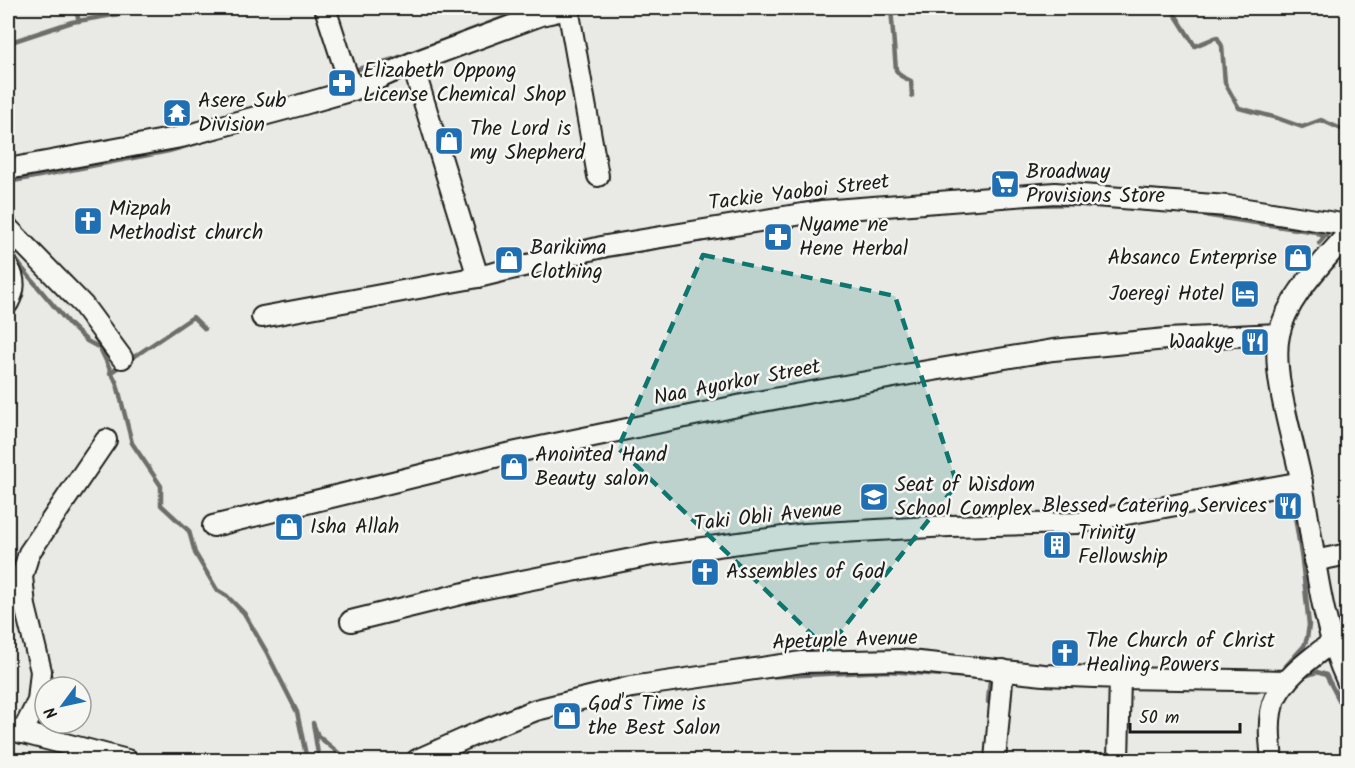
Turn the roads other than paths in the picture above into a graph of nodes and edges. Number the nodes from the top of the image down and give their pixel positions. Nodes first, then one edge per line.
1 (325, 8) edge
2 (570, 8) edge
3 (412, 63) junction
4 (353, 90) junction
5 (8, 169) edge
6 (598, 176) dead end
7 (1347, 225) edge
8 (8, 228) edge
9 (1347, 233) edge
10 (8, 267) edge
11 (478, 277) junction
12 (8, 303) edge
13 (262, 317) dead end
14 (1279, 334) junction
15 (122, 358) dead end
16 (106, 440) dead end
17 (1302, 482) junction
18 (213, 526) dead end
19 (1347, 554) edge
20 (1314, 561) junction
21 (351, 621) dead end
22 (1332, 642) junction
23 (1003, 670) junction
24 (1120, 678) junction
25 (1287, 681) junction
26 (1347, 683) edge
27 (15, 731) edge
28 (127, 760) edge
29 (417, 760) edge
30 (995, 760) edge
31 (1118, 760) edge
32 (1272, 760) edge

1 - 4 street
2 - 3 street
2 - 6 street
3 - 4 street
3 - 11 street
4 - 5 street
7 - 11 street, Tackie Yaoboi Street
8 - 15 street
9 - 14 street
10 - 12 street
11 - 13 street, Tackie Yaoboi Street
14 - 17 street
14 - 18 street, Naa Ayorkor Street
16 - 27 street
17 - 20 street
17 - 21 street, Taki Obli Avenue
19 - 20 street
20 - 22 street
22 - 25 street
22 - 26 street
23 - 24 street, Apetuple Avenue
23 - 29 street, Apetuple Avenue
23 - 30 street
24 - 25 street, Apetuple Avenue
24 - 31 street
25 - 32 street
27 - 28 street

